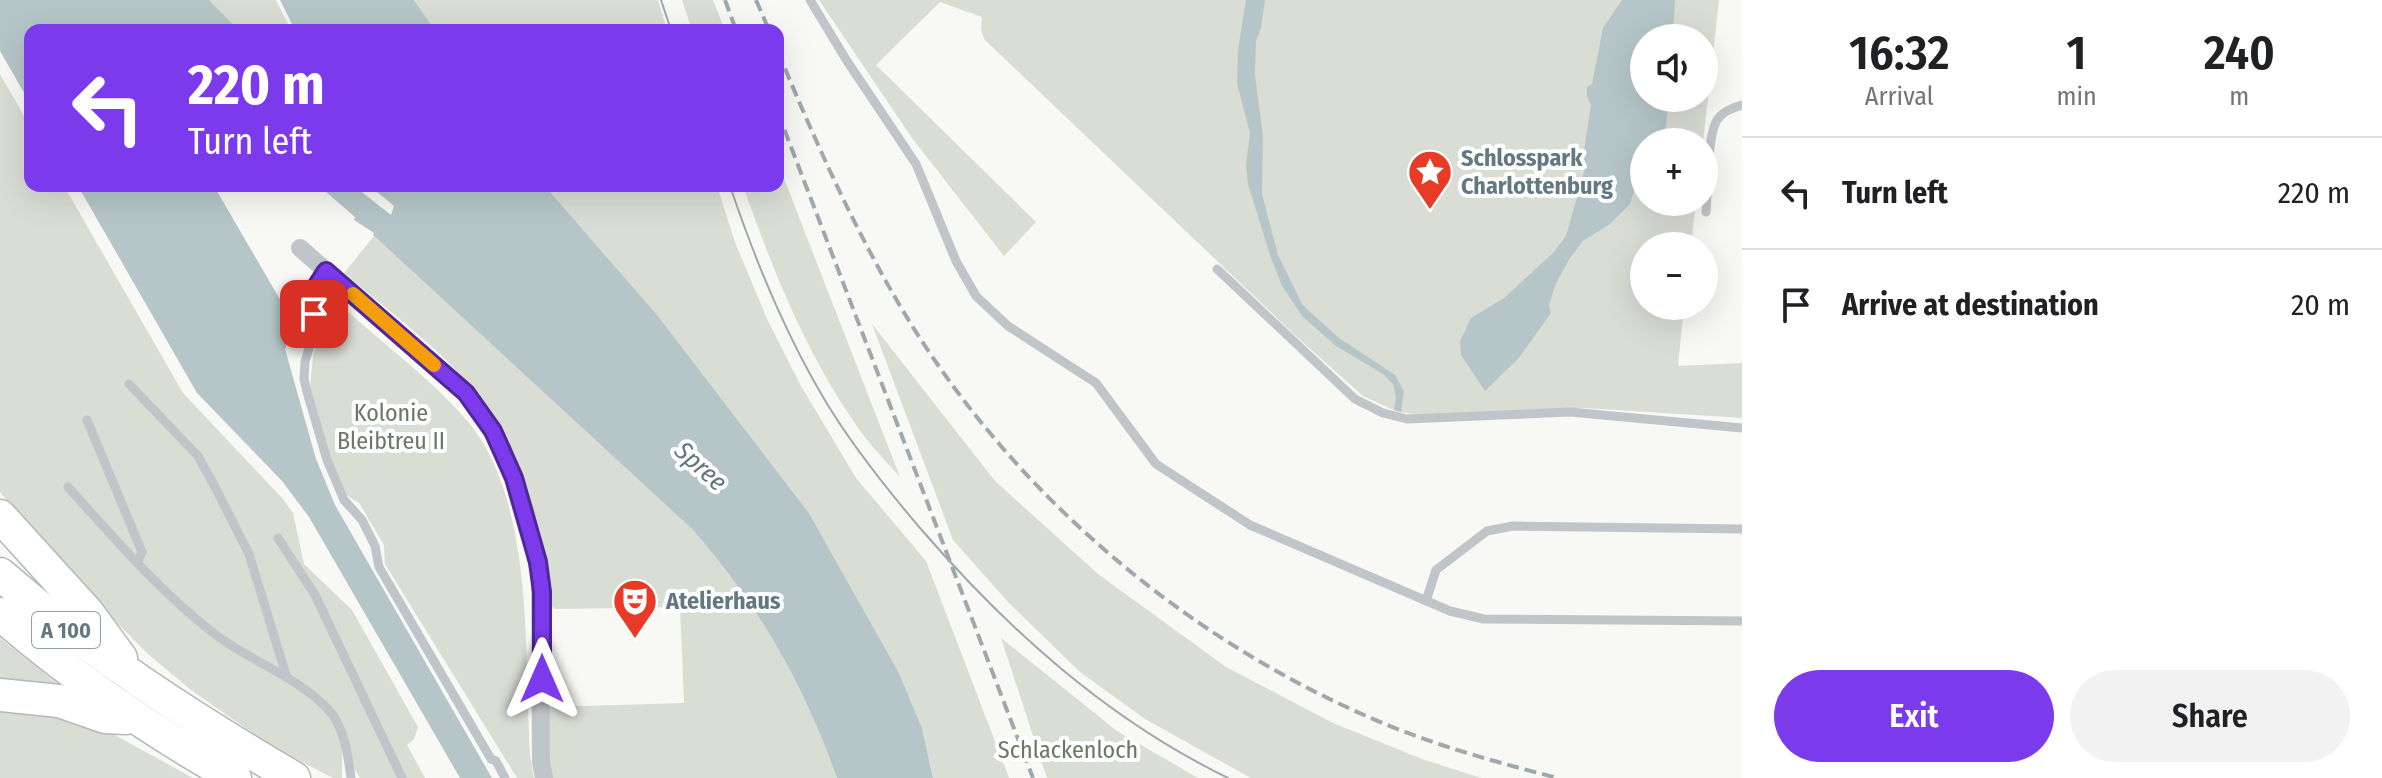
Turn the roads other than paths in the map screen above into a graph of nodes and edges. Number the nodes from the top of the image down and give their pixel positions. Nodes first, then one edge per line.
1 (810, 0) edge
2 (1742, 105) edge
3 (1714, 128) edge
4 (300, 248) dead end
5 (1217, 269) dead end
6 (326, 271) junction
7 (129, 384) dead end
8 (87, 420) dead end
9 (1742, 428) edge
10 (68, 487) dead end
11 (0, 516) edge
12 (1742, 529) edge
13 (278, 538) dead end
14 (137, 563) junction
15 (0, 574) edge
16 (1426, 601) junction
17 (0, 614) edge
18 (1742, 621) edge
19 (286, 675) junction
20 (137, 680) junction
21 (0, 695) edge
22 (137, 719) junction
23 (235, 778) edge
24 (294, 778) edge
25 (351, 778) edge
26 (402, 778) edge
27 (505, 778) edge
28 (544, 778) edge

1 - 16 lane
2 - 3 lane
4 - 6 street
5 - 9 lane
6 - 27 lane
6 - 28 street
7 - 19 lane
8 - 14 lane
10 - 14 lane
11 - 20 highway
12 - 16 lane
13 - 26 lane
14 - 19 lane
15 - 20 highway, A 100
16 - 18 lane
17 - 22 highway, A 100
19 - 25 lane
20 - 24 highway, A 100
21 - 22 highway
22 - 23 highway, A 100

